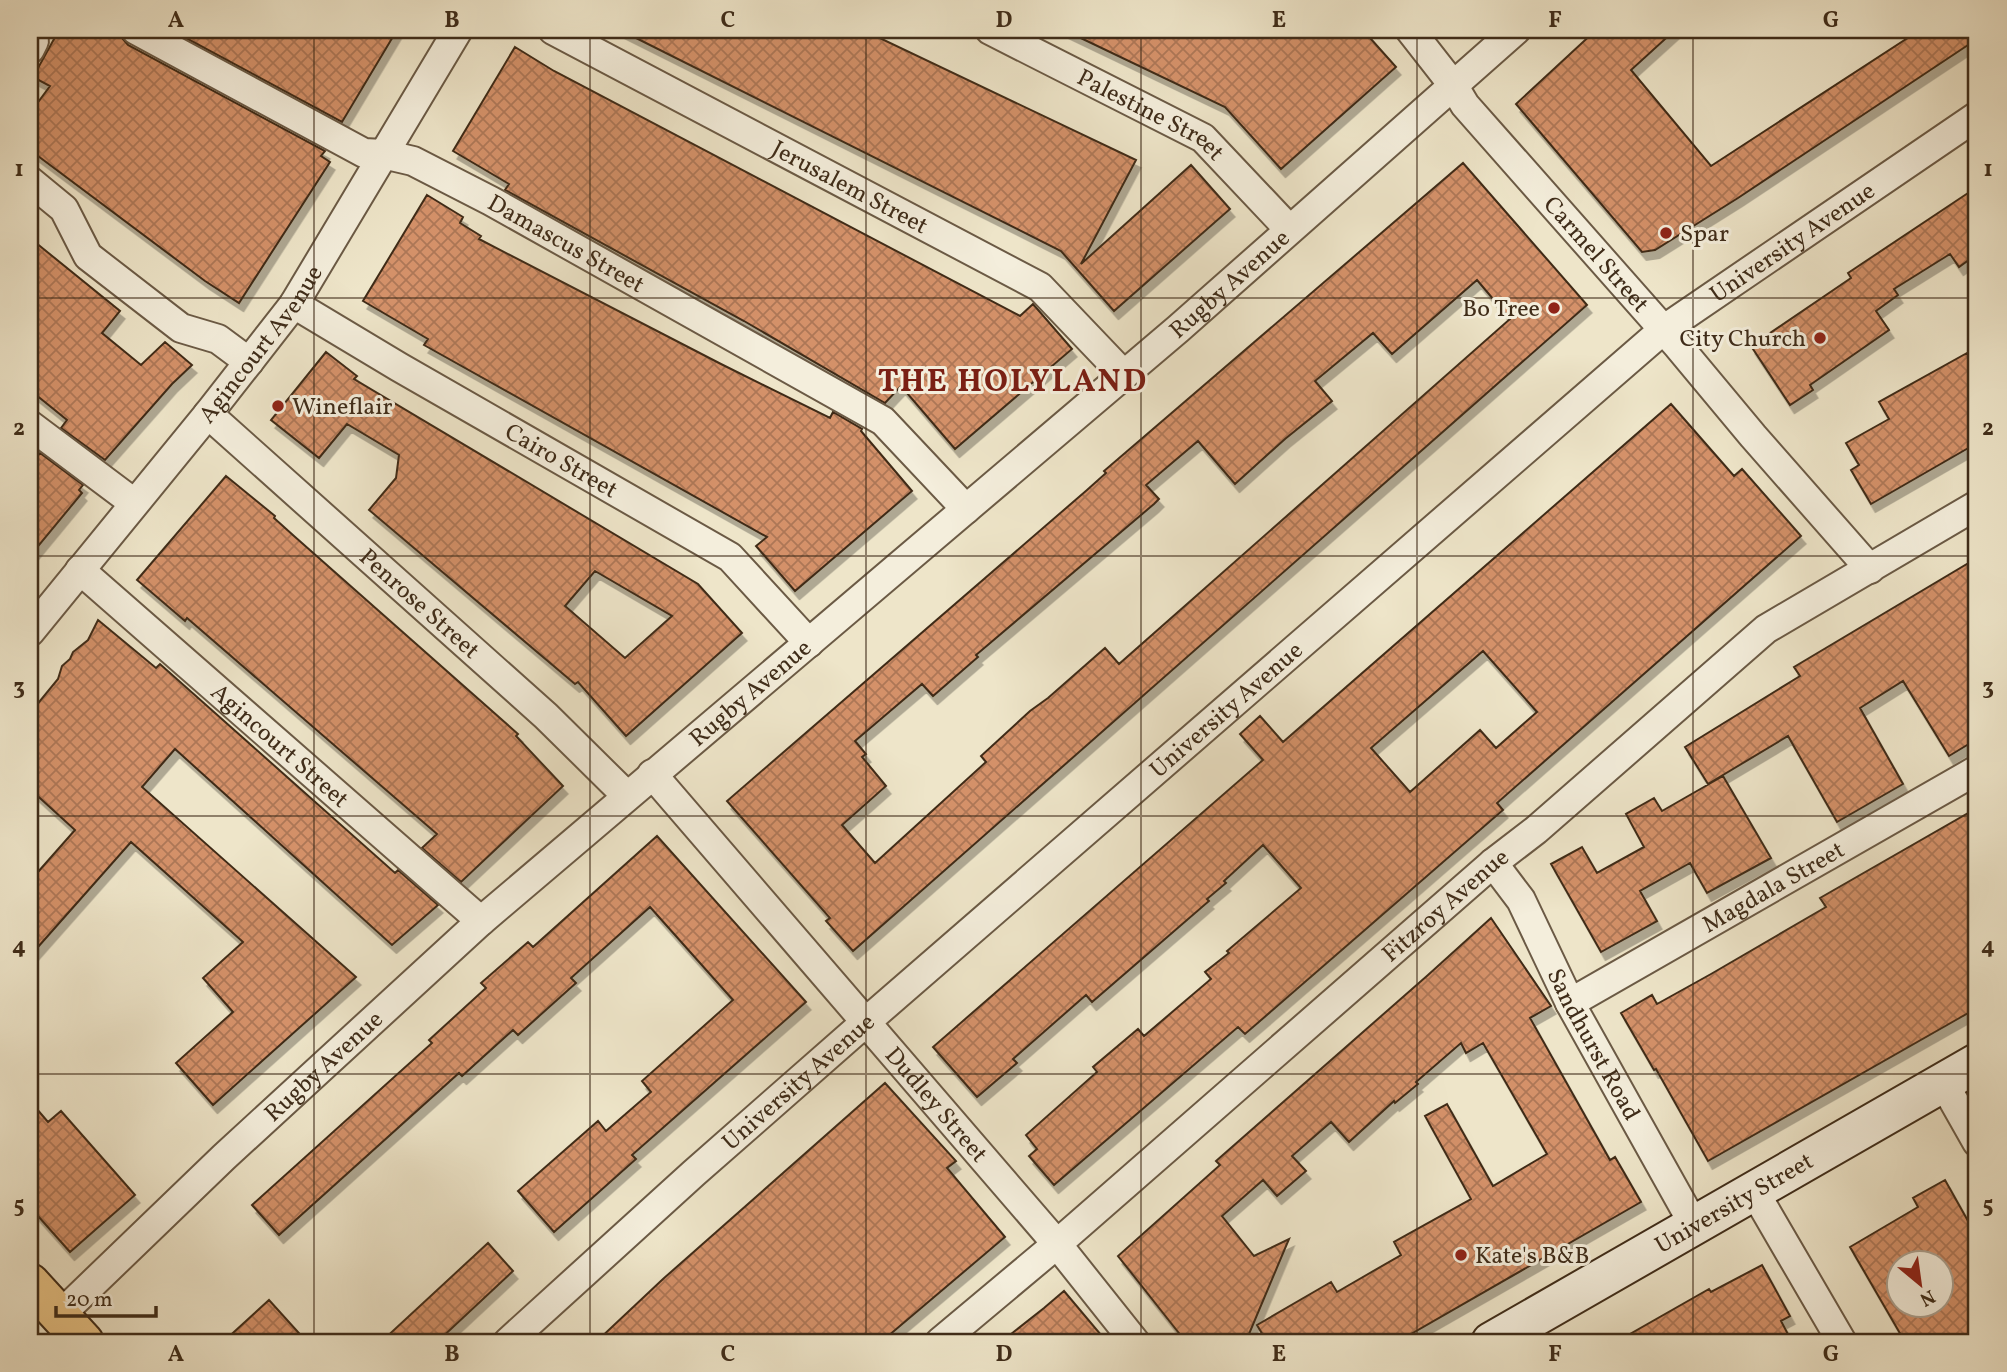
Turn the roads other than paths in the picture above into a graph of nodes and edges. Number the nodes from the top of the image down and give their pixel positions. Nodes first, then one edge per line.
1 (32, 30) edge
2 (136, 30) edge
3 (458, 30) edge
4 (553, 30) edge
5 (990, 30) edge
6 (1410, 30) edge
7 (1516, 30) edge
8 (30, 49) edge
9 (1453, 85) junction
10 (1977, 116) edge
11 (383, 154) junction
12 (30, 181) edge
13 (1289, 229) junction
14 (294, 304) junction
15 (1663, 330) junction
16 (249, 362) junction
17 (1124, 375) junction
18 (208, 414) junction
19 (30, 425) edge
20 (134, 503) junction
21 (1977, 505) edge
22 (966, 509) junction
23 (1870, 569) junction
24 (80, 570) junction
25 (30, 632) edge
26 (809, 643) junction
27 (1977, 770) edge
28 (652, 774) junction
29 (626, 795) junction
30 (1493, 863) junction
31 (481, 920) junction
32 (1570, 1003) junction
33 (867, 1021) junction
34 (1977, 1063) edge
35 (1943, 1082) junction
36 (1977, 1142) edge
37 (1754, 1191) junction
38 (1694, 1225) junction
39 (1057, 1244) junction
40 (30, 1283) edge
41 (72, 1329) edge
42 (508, 1342) edge
43 (940, 1342) edge
44 (1135, 1342) edge
45 (1491, 1342) edge
46 (1842, 1342) edge

1 - 8 street
2 - 11 street, Damascus Street
3 - 11 street, Agincourt Avenue
4 - 17 street, Jerusalem Street
5 - 13 street, Palestine Street
6 - 9 street, Carmel Street
7 - 9 street, Rugby Avenue
9 - 13 street, Rugby Avenue
9 - 15 street, Carmel Street
10 - 15 street, University Avenue
11 - 14 street, Agincourt Avenue
11 - 22 street, Damascus Street
12 - 16 street
13 - 17 street, Rugby Avenue
14 - 16 street, Agincourt Avenue
14 - 26 street, Cairo Street
15 - 23 street, Carmel Street
15 - 33 street, University Avenue
16 - 18 street, Agincourt Avenue
17 - 22 street, Rugby Avenue
18 - 20 street, Agincourt Avenue
18 - 29 street, Penrose Street
19 - 20 street
20 - 24 street, Agincourt Avenue
21 - 23 street, Fitzroy Avenue
22 - 26 street, Rugby Avenue
23 - 30 street, Fitzroy Avenue
24 - 25 street, Agincourt Avenue
24 - 31 street, Agincourt Street
26 - 28 street, Rugby Avenue
27 - 32 street, Magdala Street
28 - 29 street, Rugby Avenue
28 - 33 street, Dudley Street
29 - 31 street, Rugby Avenue
30 - 32 street, Sandhurst Road
30 - 39 street, Fitzroy Avenue
31 - 41 street, Rugby Avenue
32 - 38 street, Sandhurst Road
33 - 39 street, Dudley Street
33 - 42 street, University Avenue
34 - 35 street, University Street
35 - 36 street
35 - 37 street, University Street
37 - 38 street, University Street
37 - 46 street
38 - 45 street, University Street
39 - 43 street, Fitzroy Avenue
39 - 44 street, Dudley Street
40 - 41 main road

